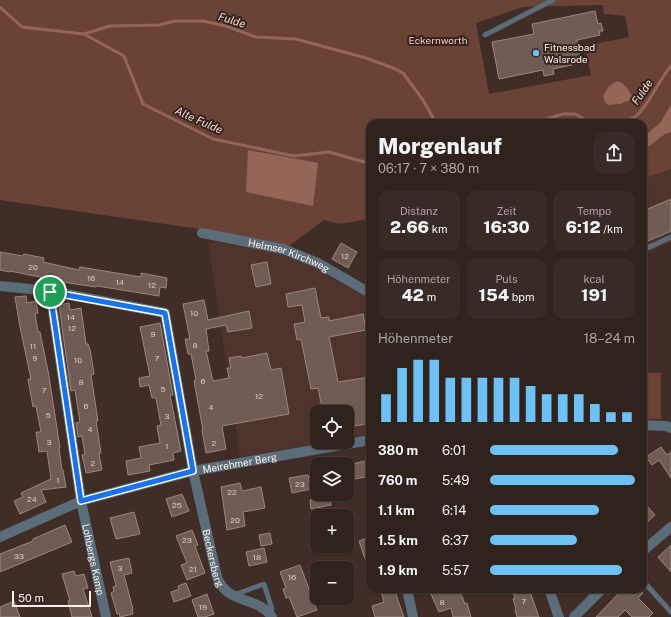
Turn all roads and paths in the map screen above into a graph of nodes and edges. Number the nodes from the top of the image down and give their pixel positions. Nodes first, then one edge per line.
1 (553, 0) edge
2 (485, 35) dead end
3 (202, 233) dead end
4 (671, 237) edge
5 (647, 248) edge
6 (0, 286) edge
7 (366, 291) edge
8 (50, 292) junction
9 (647, 425) edge
10 (671, 428) edge
11 (366, 441) edge
12 (193, 471) junction
13 (81, 501) junction
14 (671, 527) edge
15 (0, 537) edge
16 (647, 548) edge
17 (647, 585) edge
18 (408, 593) edge
19 (550, 593) edge
20 (598, 593) edge
21 (232, 596) junction
22 (671, 612) edge
23 (271, 616) edge
24 (106, 617) edge
25 (413, 617) edge
26 (560, 617) edge
27 (574, 617) edge

1 - 2 lane
3 - 7 street, Helmser Kirchweg
4 - 5 lane
6 - 8 street
8 - 12 street, Beckersberg
8 - 13 street, Lohbergs Kamp
9 - 10 street
11 - 12 street, Meirehmer Berg
12 - 13 street, Meirehmer Berg
12 - 21 street, Beckersberg
13 - 15 street, Meirehmer Berg
13 - 24 street, Lohbergs Kamp
14 - 16 street
17 - 22 lane
18 - 25 street
19 - 26 street
20 - 27 street
21 - 23 street, Beckersberg
21 - 23 lane

